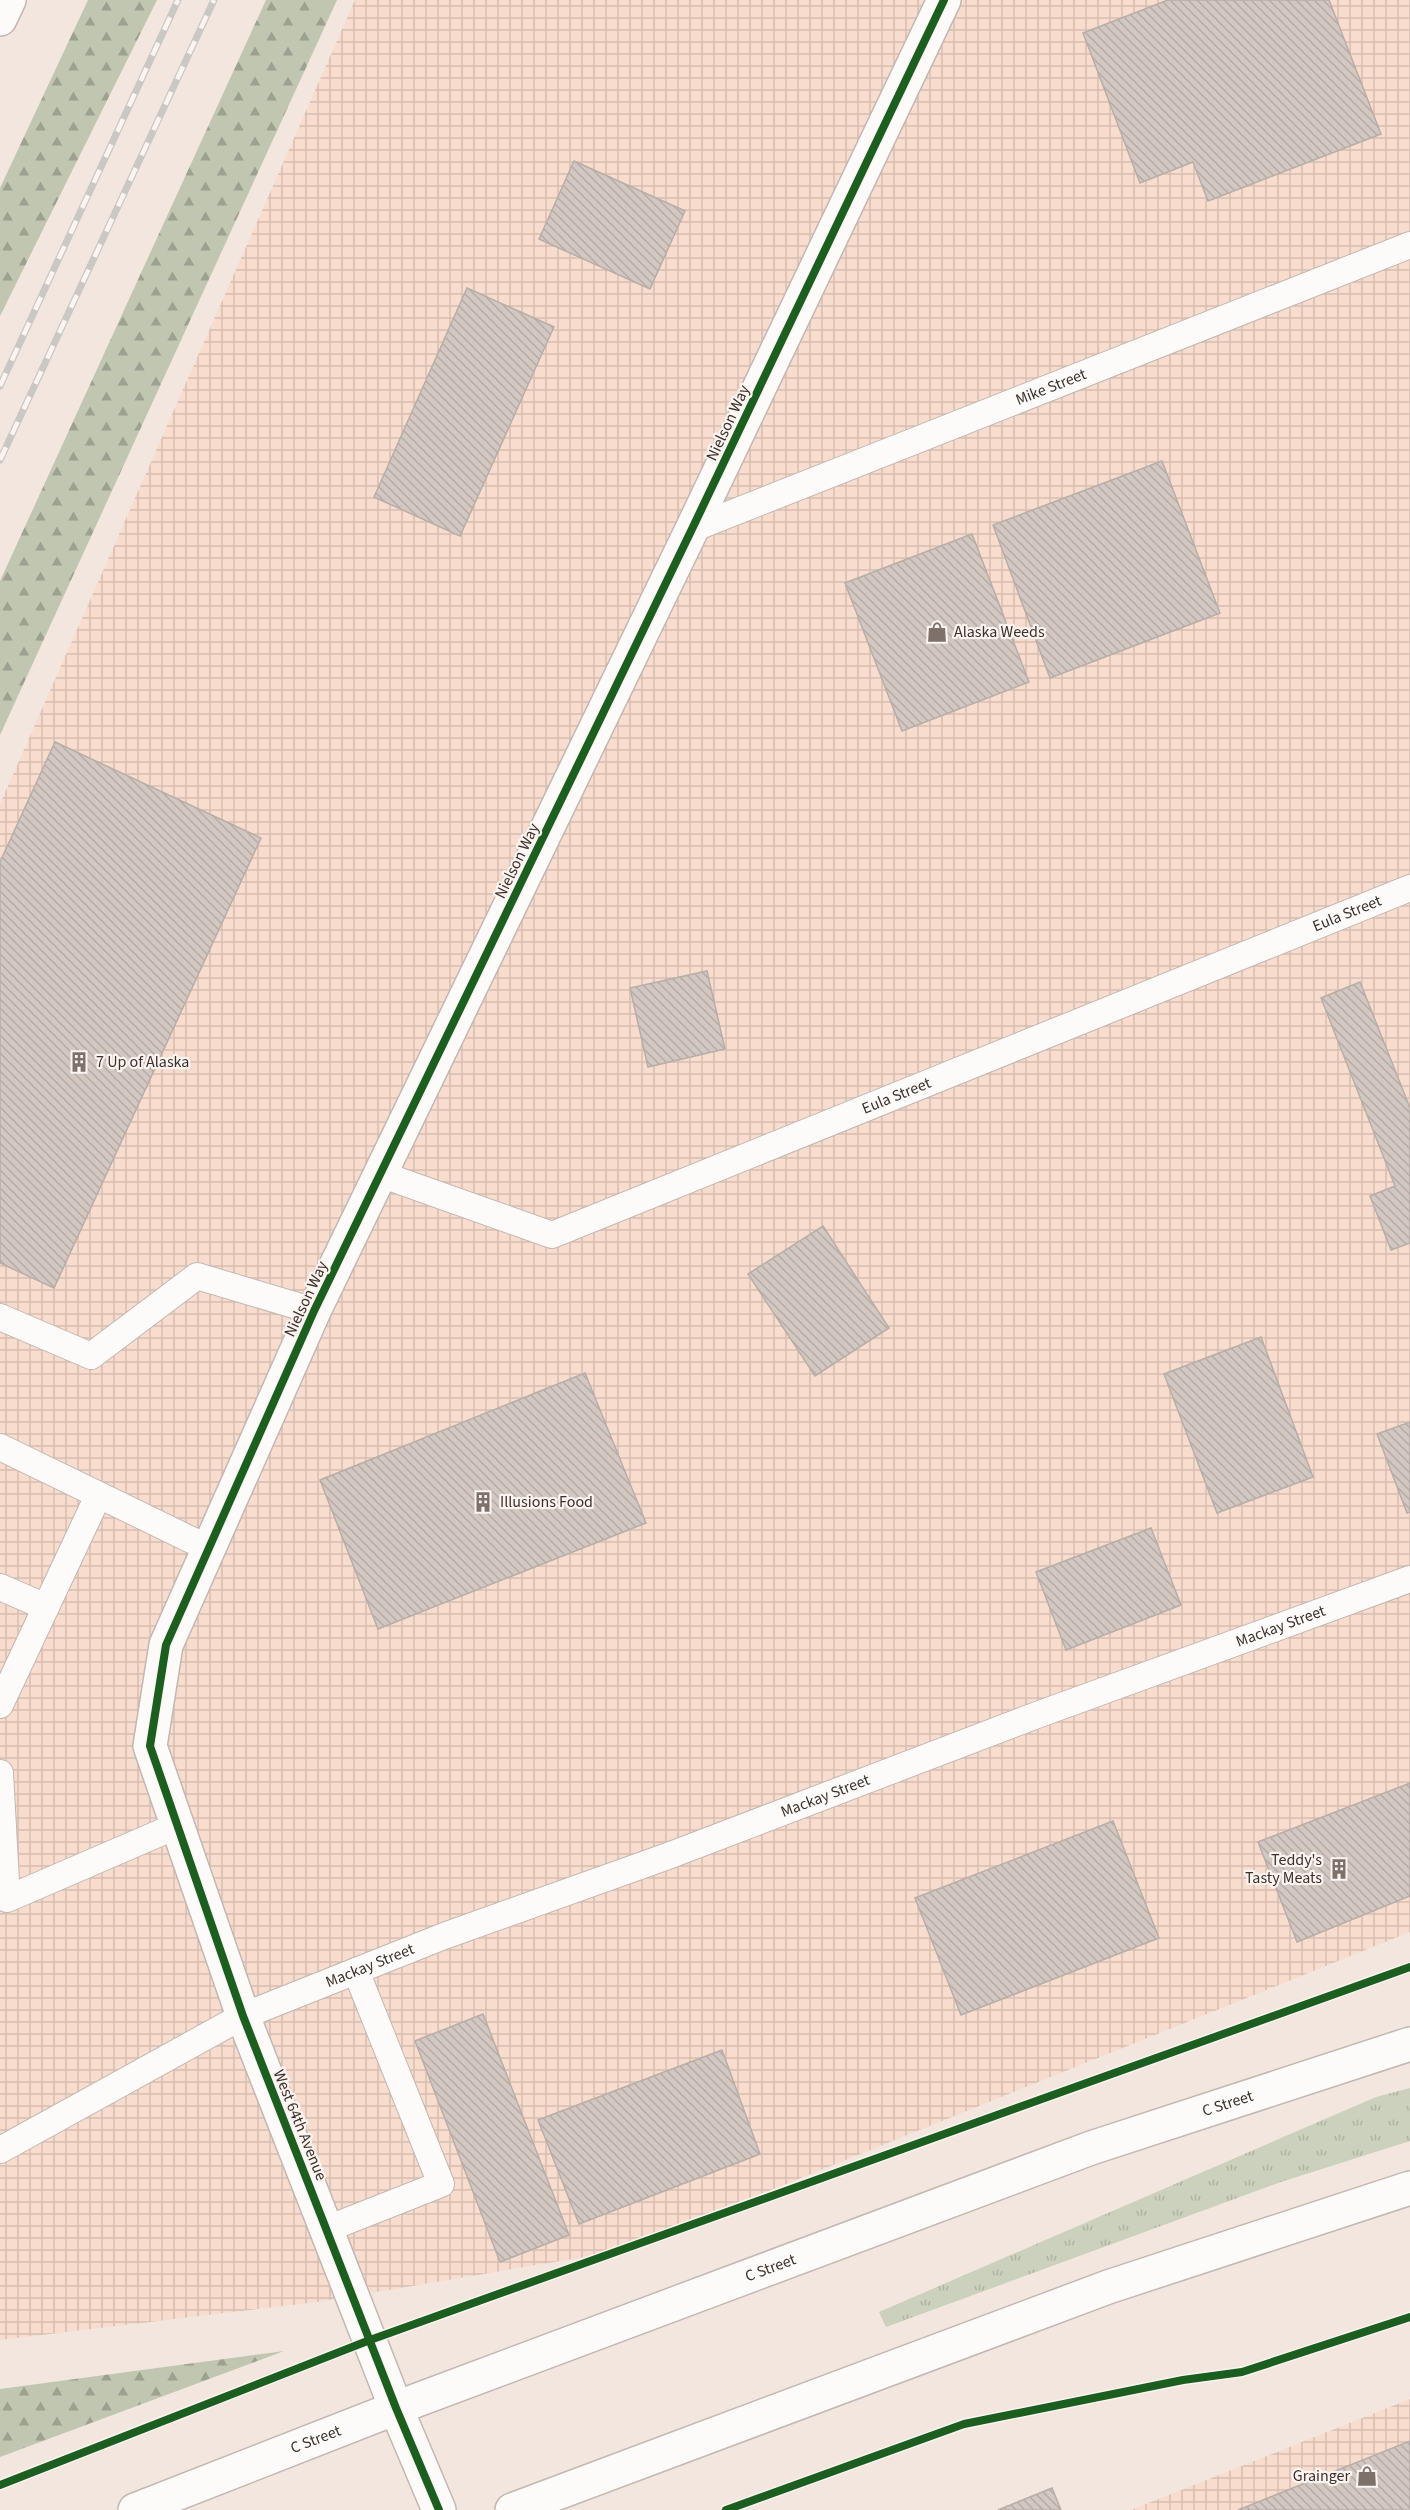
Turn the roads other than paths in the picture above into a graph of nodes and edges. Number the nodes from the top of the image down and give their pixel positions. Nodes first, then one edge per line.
1 (9, 0) edge
2 (944, 0) edge
3 (0, 19) edge
4 (1410, 245) edge
5 (692, 529) junction
6 (1410, 888) edge
7 (380, 1174) junction
8 (314, 1311) junction
9 (0, 1317) edge
10 (0, 1447) edge
11 (98, 1496) junction
12 (210, 1549) junction
13 (1410, 1579) edge
14 (0, 1587) edge
15 (46, 1607) junction
16 (0, 1705) edge
17 (150, 1746) joint
18 (0, 1773) edge
19 (176, 1826) junction
20 (3, 1905) edge
21 (357, 1971) junction
22 (243, 2016) junction
23 (1410, 2044) edge
24 (0, 2150) edge
25 (1410, 2188) edge
26 (327, 2229) junction
27 (396, 2408) junction
28 (135, 2510) edge
29 (439, 2510) edge
30 (512, 2510) edge

1 - 3 street
2 - 5 street, Nielson Way
4 - 5 lane, Mike Street
5 - 7 street, Nielson Way
6 - 7 lane, Eula Street
7 - 8 street, Nielson Way
8 - 9 lane
8 - 12 street, Nielson Way
10 - 11 lane
11 - 12 lane
11 - 15 lane
12 - 17 street, Nielson Way
13 - 21 lane, Mackay Street
14 - 15 lane
15 - 16 lane
17 - 19 street, West 64th Avenue
18 - 20 lane
19 - 20 lane
19 - 22 street, West 64th Avenue
21 - 22 lane, Mackay Street
21 - 26 lane
22 - 24 lane, Mackay Street
22 - 26 street, West 64th Avenue
23 - 27 street, C Street
25 - 30 street
26 - 27 street, West 64th Avenue
27 - 28 street, C Street
27 - 29 street, West 64th Avenue

